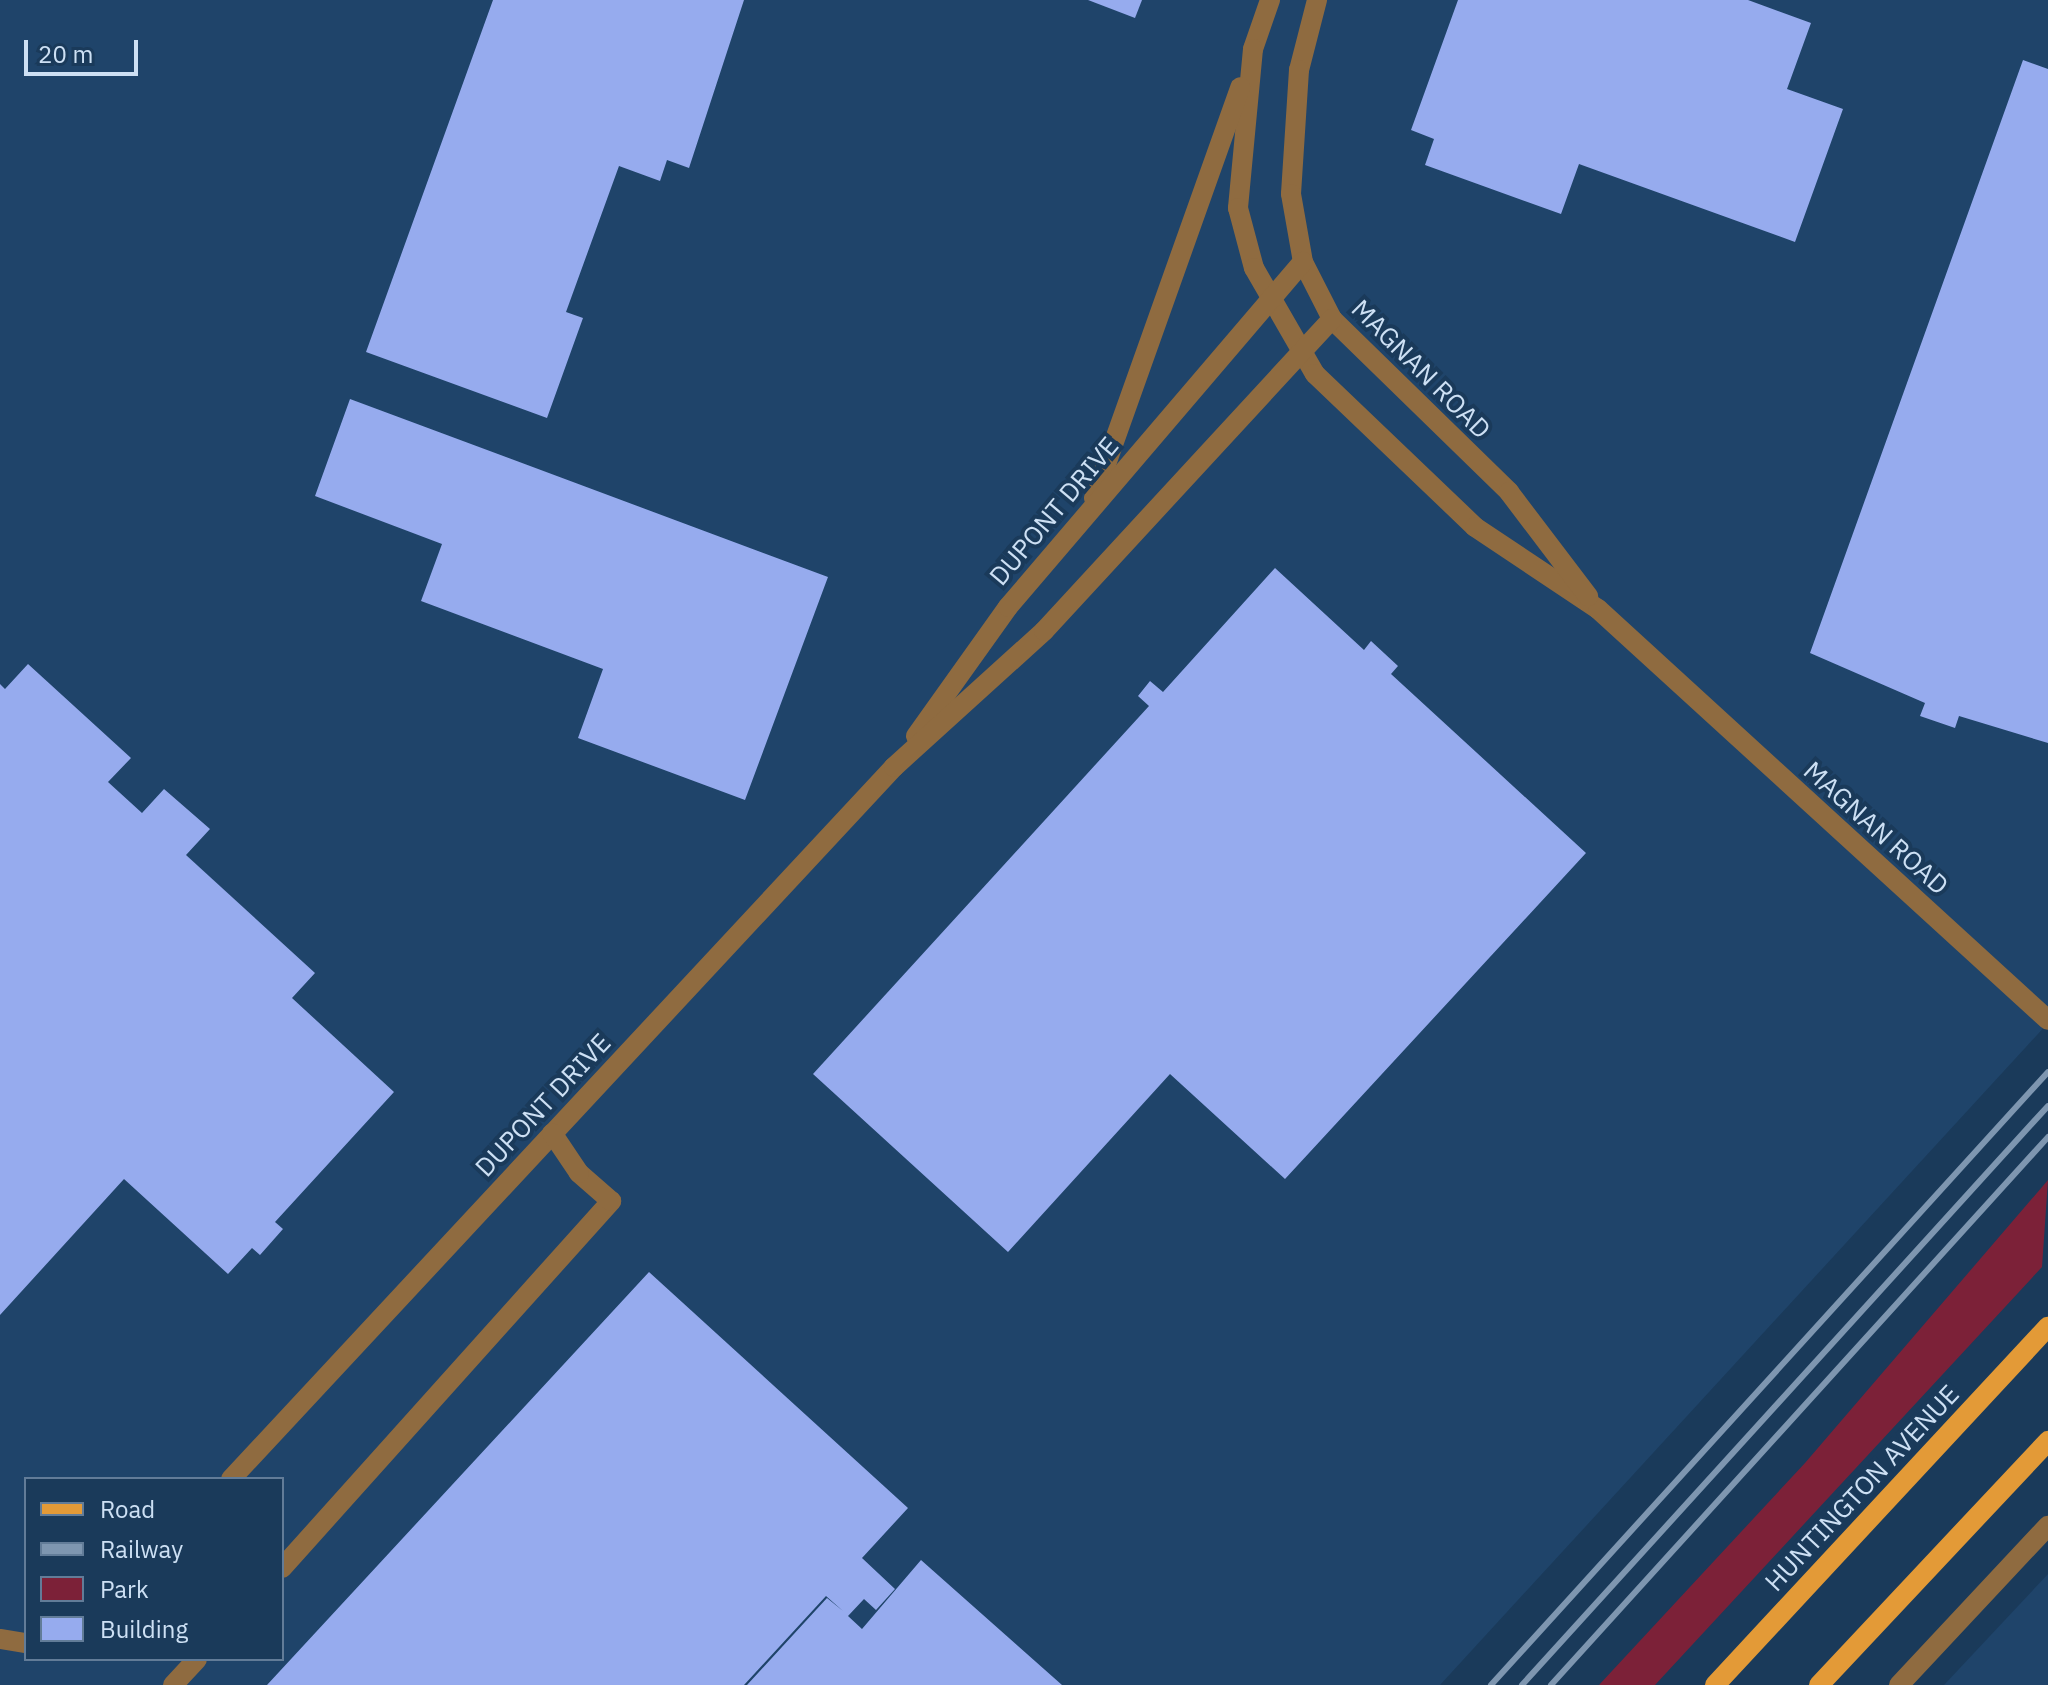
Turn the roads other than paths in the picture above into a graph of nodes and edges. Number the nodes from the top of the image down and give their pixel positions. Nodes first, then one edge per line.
1 (1270, 0) edge
2 (1317, 0) edge
3 (1253, 49) junction
4 (1303, 262) junction
5 (1270, 300) junction
6 (1332, 319) junction
7 (1301, 354) junction
8 (1091, 507) junction
9 (1598, 609) junction
10 (894, 767) junction
11 (2048, 1020) edge
12 (552, 1133) junction
13 (2048, 1327) edge
14 (2048, 1441) edge
15 (233, 1477) edge
16 (2048, 1526) edge
17 (284, 1566) edge
18 (0, 1639) edge
19 (24, 1643) edge
20 (195, 1661) edge
21 (173, 1685) edge
22 (1715, 1685) edge
23 (1819, 1685) edge
24 (1899, 1685) edge

1 - 3 street
2 - 4 street, MAGNAN ROAD
3 - 5 street
3 - 8 street
4 - 5 street, DUPONT DRIVE
4 - 6 street, MAGNAN ROAD
5 - 7 street
5 - 8 street, DUPONT DRIVE
6 - 7 street, DUPONT DRIVE
6 - 9 street, MAGNAN ROAD
7 - 9 street, MAGNAN ROAD
7 - 10 street, DUPONT DRIVE
8 - 10 street, DUPONT DRIVE
9 - 11 street, MAGNAN ROAD
10 - 12 street, DUPONT DRIVE
12 - 15 street, DUPONT DRIVE
12 - 17 street
13 - 22 main road, HUNTINGTON AVENUE
14 - 23 main road
16 - 24 street
18 - 19 street
20 - 21 street

